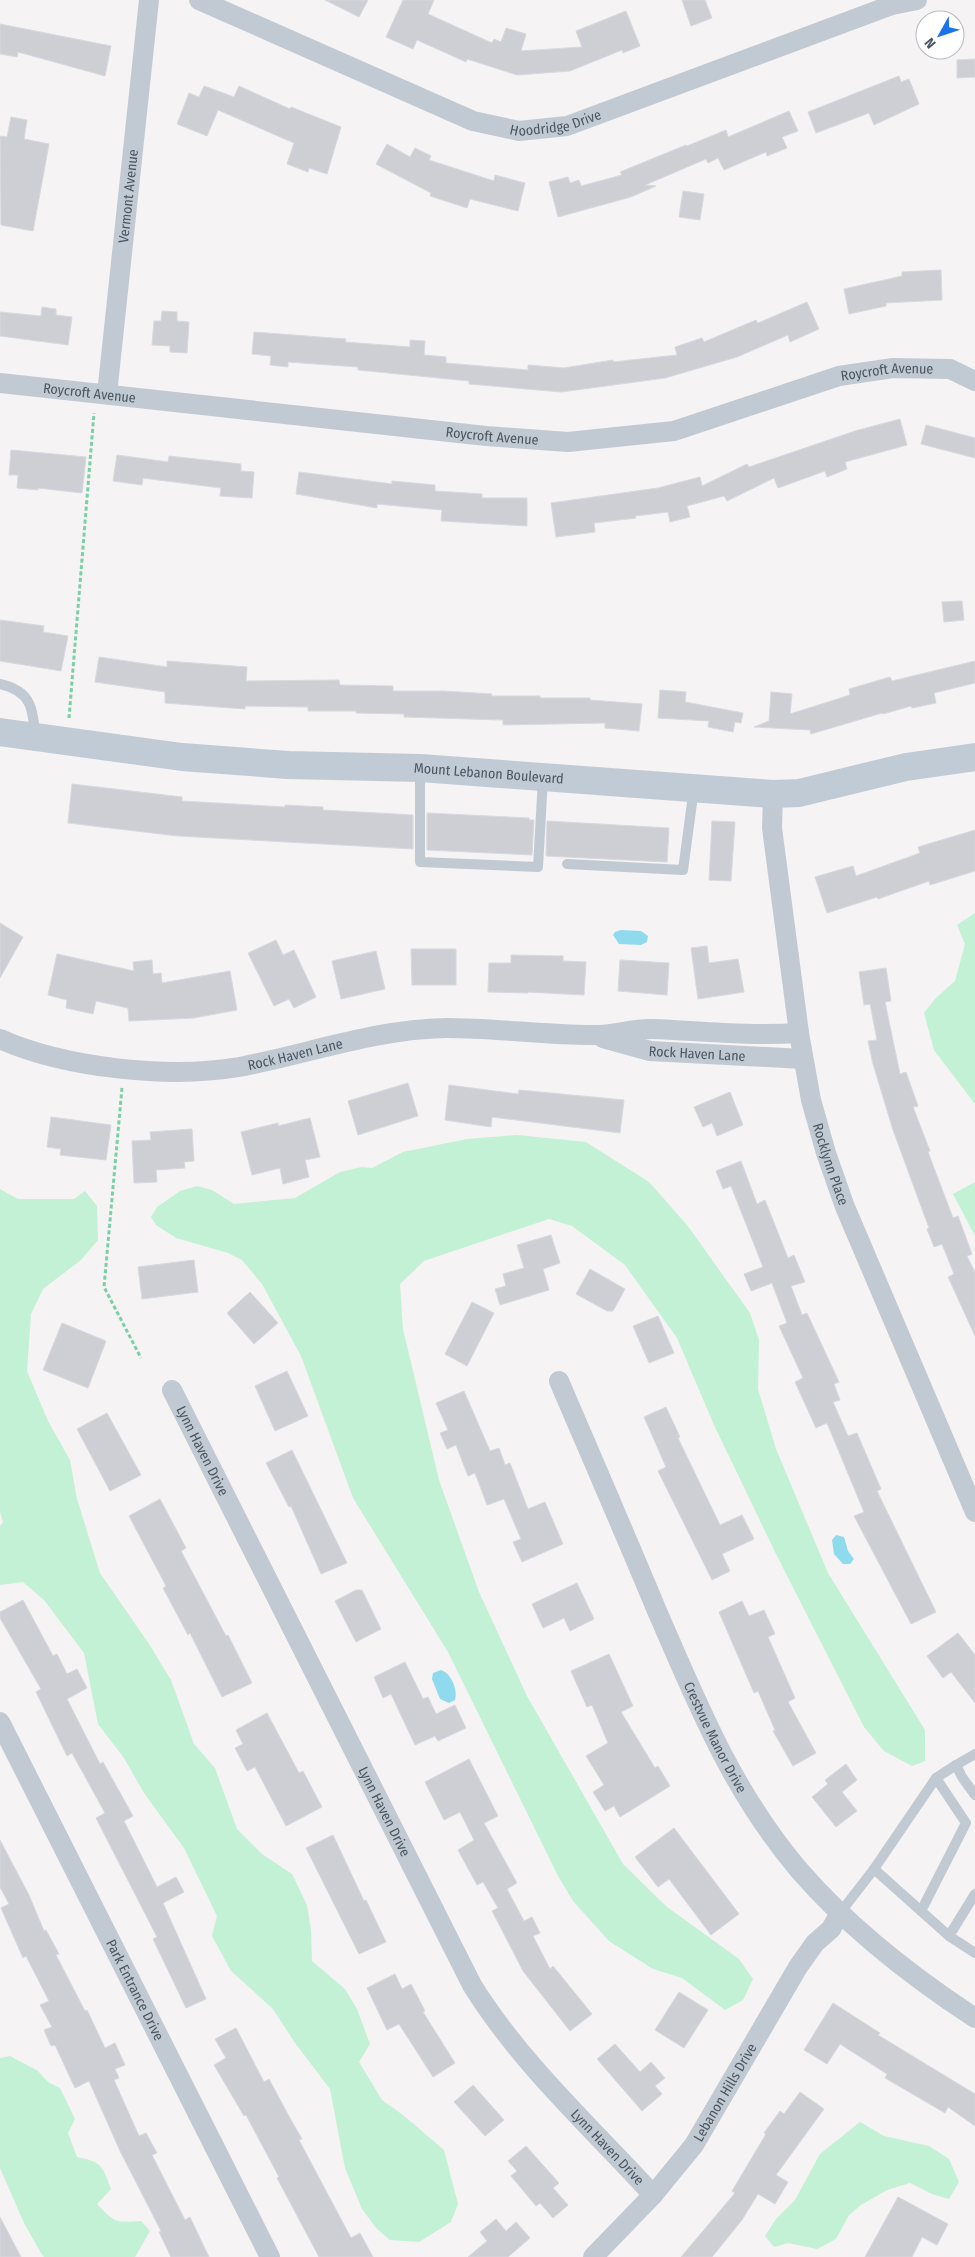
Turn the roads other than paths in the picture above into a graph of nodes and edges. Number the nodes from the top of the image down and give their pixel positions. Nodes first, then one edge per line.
1 (148, 0) edge
2 (199, 0) edge
3 (917, 0) edge
4 (975, 381) edge
5 (0, 384) edge
6 (107, 394) junction
7 (0, 684) edge
8 (0, 732) edge
9 (36, 737) junction
10 (975, 757) edge
11 (420, 768) junction
12 (543, 777) junction
13 (694, 787) junction
14 (773, 794) junction
15 (567, 864) dead end
16 (693, 1032) junction
17 (799, 1034) junction
18 (594, 1036) junction
19 (0, 1039) edge
20 (691, 1054) junction
21 (803, 1059) junction
22 (559, 1381) dead end
23 (172, 1390) dead end
24 (975, 1512) edge
25 (0, 1722) edge
26 (975, 1754) edge
27 (956, 1765) junction
28 (936, 1778) junction
29 (975, 1795) edge
30 (874, 1869) junction
31 (975, 1894) edge
32 (921, 1910) junction
33 (840, 1913) junction
34 (949, 1936) junction
35 (975, 1953) edge
36 (975, 2018) edge
37 (653, 2195) junction
38 (270, 2257) edge
39 (593, 2257) edge

1 - 6 street, Vermont Avenue
2 - 3 street, Hoodridge Drive
4 - 6 street, Roycroft Avenue
5 - 6 street, Roycroft Avenue
7 - 9 lane
8 - 9 street, Mount Lebanon Boulevard
9 - 11 street, Mount Lebanon Boulevard
10 - 14 street, Mount Lebanon Boulevard
11 - 12 street, Mount Lebanon Boulevard
11 - 12 lane
12 - 13 street, Mount Lebanon Boulevard
13 - 14 street, Mount Lebanon Boulevard
13 - 15 lane
14 - 17 street, Rocklynn Place
16 - 17 street, Rock Haven Lane
16 - 18 street, Rock Haven Lane
16 - 20 street
17 - 21 street, Rocklynn Place
18 - 19 street, Rock Haven Lane
18 - 20 street, Rock Haven Lane
20 - 21 street, Rock Haven Lane
21 - 24 street, Rocklynn Place
22 - 33 street, Crestvue Manor Drive
23 - 37 street, Lynn Haven Drive
25 - 38 street, Park Entrance Drive
26 - 27 lane
27 - 28 lane
27 - 29 lane
28 - 30 lane
28 - 32 lane
30 - 32 lane
30 - 33 lane
31 - 34 lane
32 - 34 lane
33 - 36 street, Crestvue Manor Drive
33 - 37 street, Lebanon Hills Drive
34 - 35 lane
37 - 39 street, Lebanon Hills Drive

